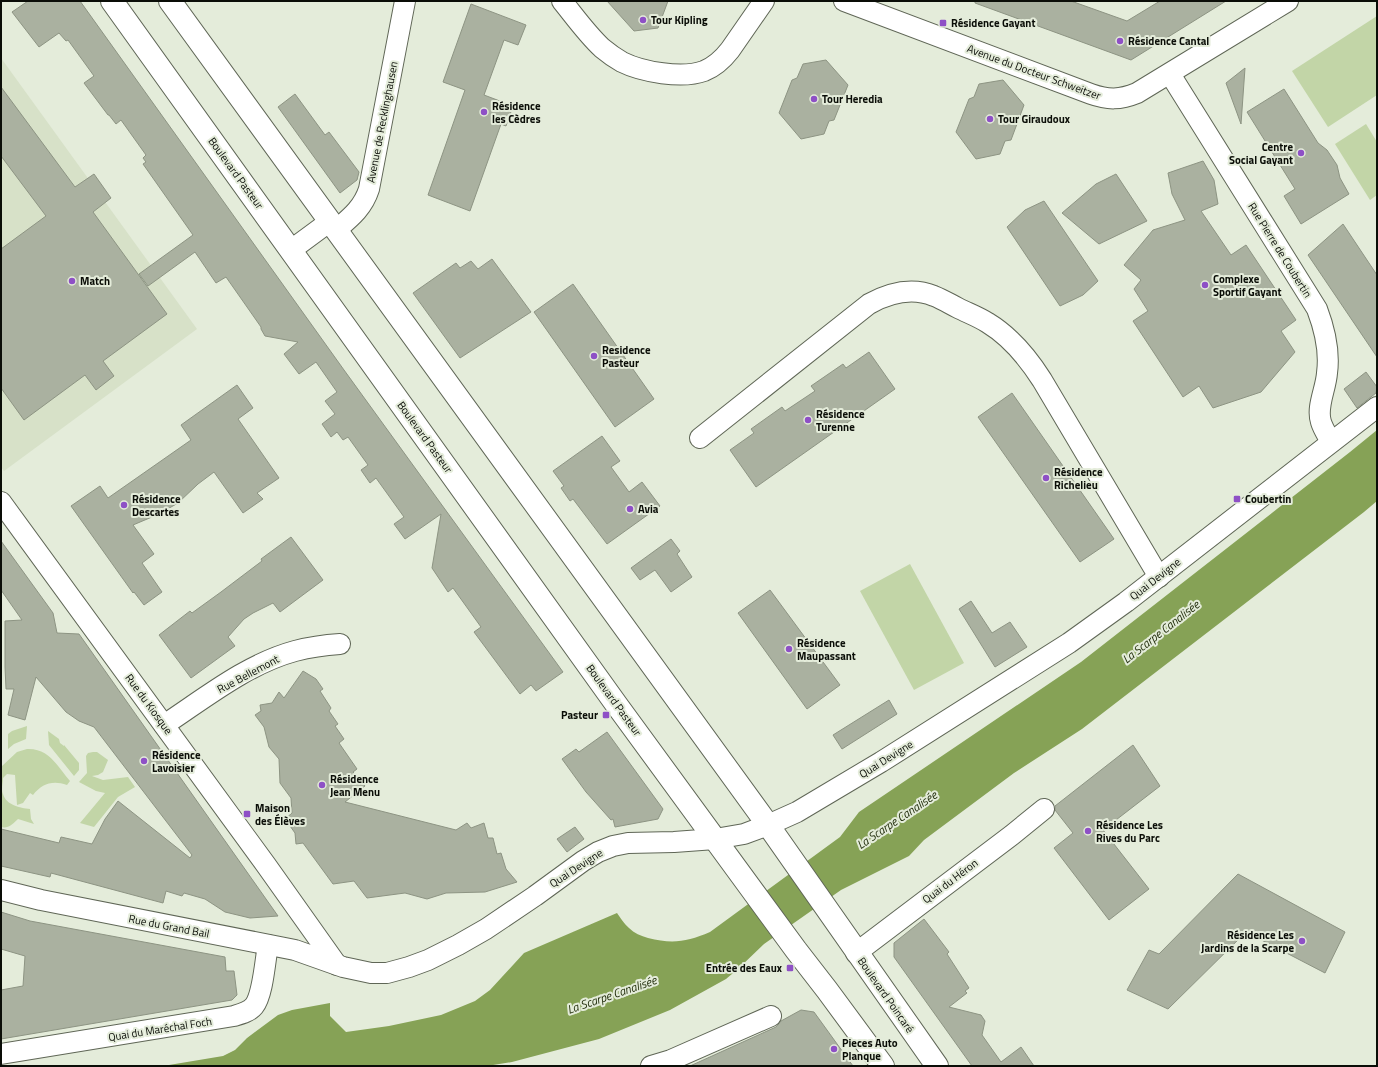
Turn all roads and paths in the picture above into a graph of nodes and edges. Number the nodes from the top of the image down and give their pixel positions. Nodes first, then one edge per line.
1 (112, 1) edge
2 (170, 1) edge
3 (405, 1) edge
4 (562, 1) edge
5 (764, 1) edge
6 (1288, 1) edge
7 (853, 3) edge
8 (1170, 74) junction
9 (333, 226) junction
10 (291, 250) junction
11 (1377, 407) edge
12 (700, 438) dead end
13 (1331, 442) junction
14 (1, 502) edge
15 (1159, 577) junction
16 (340, 644) dead end
17 (164, 725) junction
18 (1044, 809) dead end
19 (768, 826) junction
20 (715, 839) junction
21 (1, 890) edge
22 (268, 945) junction
23 (856, 952) junction
24 (337, 965) junction
25 (771, 1016) dead end
26 (1, 1054) edge
27 (651, 1066) edge
28 (883, 1066) edge
29 (936, 1066) edge

1 - 10 main road, Boulevard Pasteur
2 - 9 main road
3 - 9 street, Avenue de Recklinghausen
4 - 5 street
6 - 8 street, Avenue du Docteur Schweitzer
7 - 8 street, Avenue du Docteur Schweitzer
8 - 13 street, Rue Pierre de Coubertin
9 - 10 street, Avenue de Recklinghausen
9 - 19 main road
10 - 20 main road, Boulevard Pasteur
11 - 13 street, Quai Devigne
12 - 15 street
13 - 15 street, Quai Devigne
14 - 17 street, Rue du Kiosque
15 - 19 street, Quai Devigne
16 - 17 street, Rue Bellemont
17 - 24 street, Rue du Kiosque
18 - 23 street, Quai du Héron
19 - 20 street, Quai Devigne
19 - 23 main road, Boulevard Poincaré
20 - 24 street, Quai Devigne
20 - 28 main road, Boulevard Pasteur
21 - 22 street, Rue du Grand Bail
22 - 24 street, Rue du Grand Bail
22 - 26 street, Quai du Maréchal Foch
23 - 29 main road, Boulevard Poincaré
25 - 27 street

